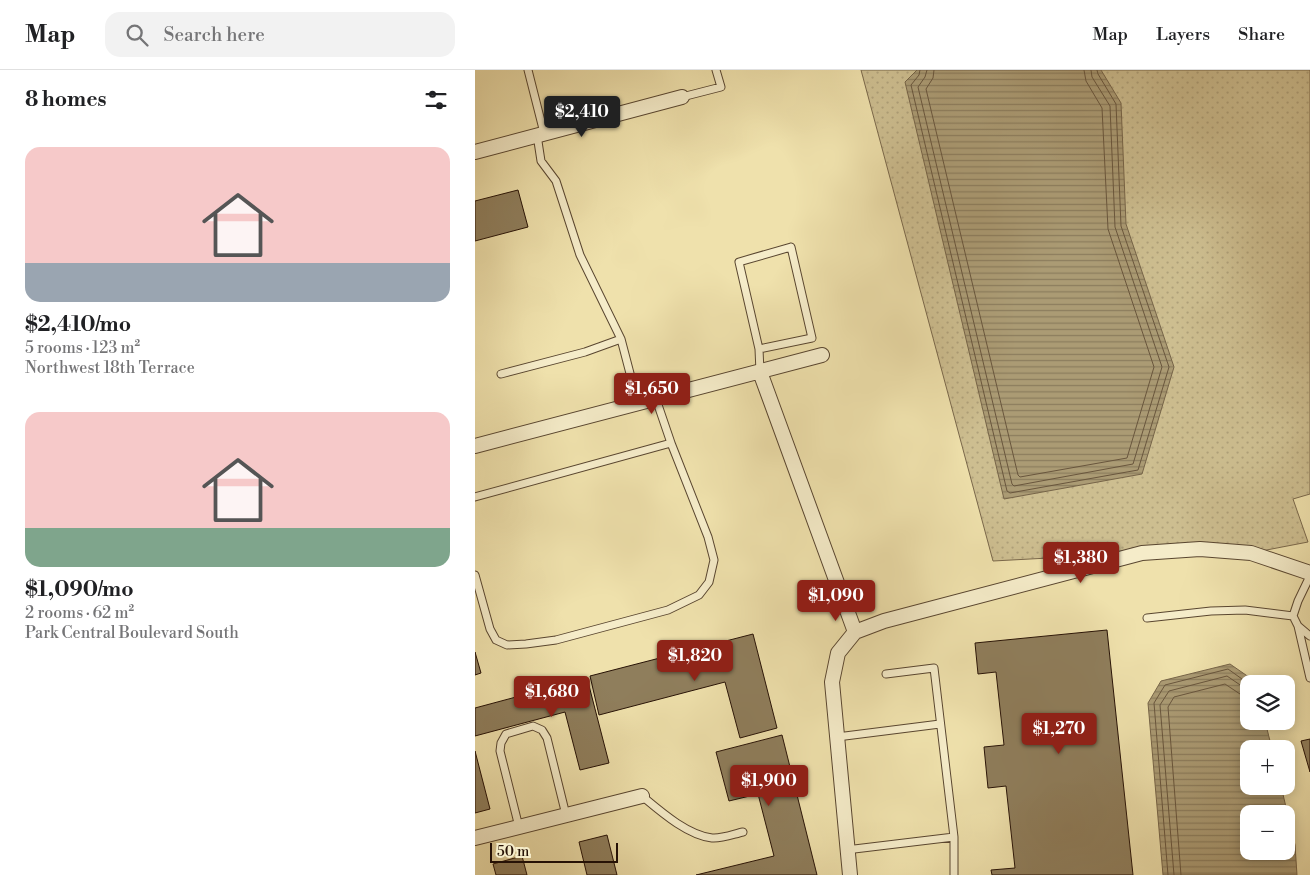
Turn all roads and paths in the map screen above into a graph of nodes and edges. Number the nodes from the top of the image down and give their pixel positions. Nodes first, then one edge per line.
1 (528, 70) edge
2 (717, 70) edge
3 (682, 97) joint
4 (540, 134) junction
5 (475, 152) edge
6 (621, 338) junction
7 (759, 349) junction
8 (822, 355) dead end
9 (760, 372) junction
10 (501, 374) dead end
11 (656, 399) junction
12 (638, 404) junction
13 (671, 443) junction
14 (475, 446) edge
15 (475, 497) edge
16 (1310, 574) edge
17 (475, 575) edge
18 (1293, 616) junction
19 (1147, 618) dead end
20 (1298, 626) junction
21 (855, 632) junction
22 (1310, 636) edge
23 (886, 674) dead end
24 (1310, 678) edge
25 (940, 724) junction
26 (837, 737) junction
27 (642, 796) joint
28 (566, 815) junction
29 (519, 827) junction
30 (743, 832) dead end
31 (953, 837) junction
32 (475, 838) edge
33 (846, 850) junction
34 (850, 875) edge
35 (954, 875) edge

1 - 4 lane
2 - 3 lane
3 - 4 street
4 - 5 street
4 - 6 lane
6 - 10 lane
6 - 12 lane
7 - 7 lane
7 - 9 lane
8 - 9 street
9 - 11 street
9 - 21 street
11 - 12 street
11 - 13 lane
12 - 14 street
13 - 15 lane
13 - 17 lane
16 - 18 lane
16 - 21 street
18 - 19 lane
18 - 20 lane
20 - 22 lane
20 - 24 lane
21 - 26 street
23 - 25 lane
25 - 26 lane
25 - 31 lane
26 - 33 street
27 - 28 street
27 - 30 lane
28 - 29 street
28 - 29 lane
29 - 32 street
31 - 33 lane
31 - 35 lane
33 - 34 street

